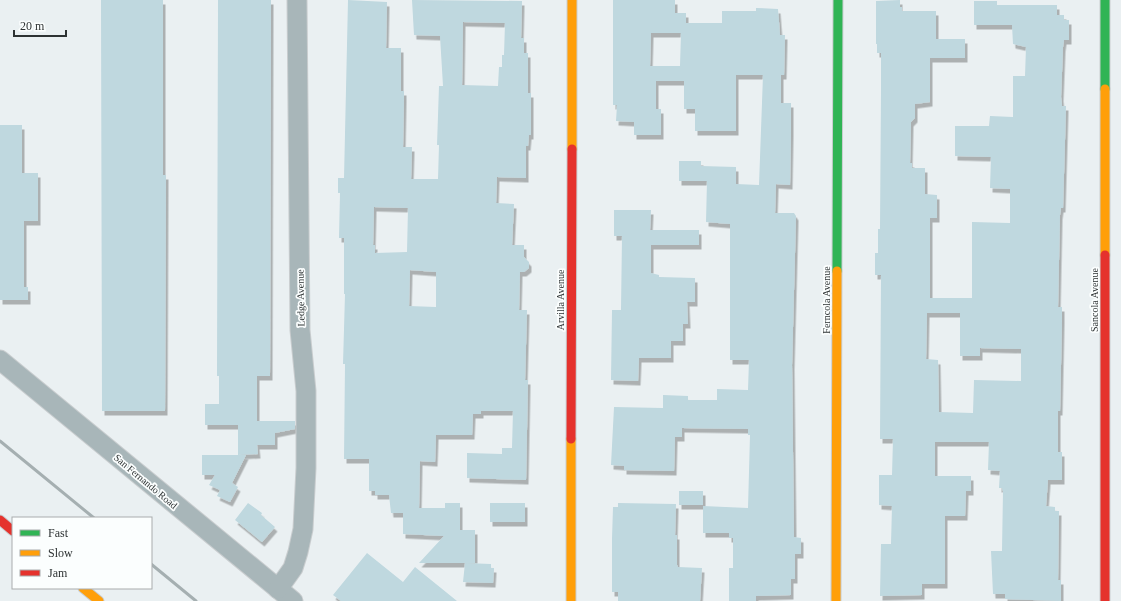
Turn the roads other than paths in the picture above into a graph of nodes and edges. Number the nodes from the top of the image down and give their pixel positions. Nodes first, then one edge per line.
1 (297, 0) edge
2 (572, 0) edge
3 (838, 0) edge
4 (1105, 0) edge
5 (0, 360) edge
6 (0, 520) edge
7 (12, 530) edge
8 (84, 589) edge
9 (278, 589) junction
10 (99, 601) edge
11 (293, 601) edge
12 (571, 601) edge
13 (836, 601) edge
14 (1105, 601) edge

1 - 9 street, Ledge Avenue
2 - 12 street, Arvilla Avenue
3 - 13 street, Ferncola Avenue
4 - 14 street, Sancola Avenue
5 - 9 street, San Fernando Road
6 - 7 street
8 - 10 street
9 - 11 street, San Fernando Road

